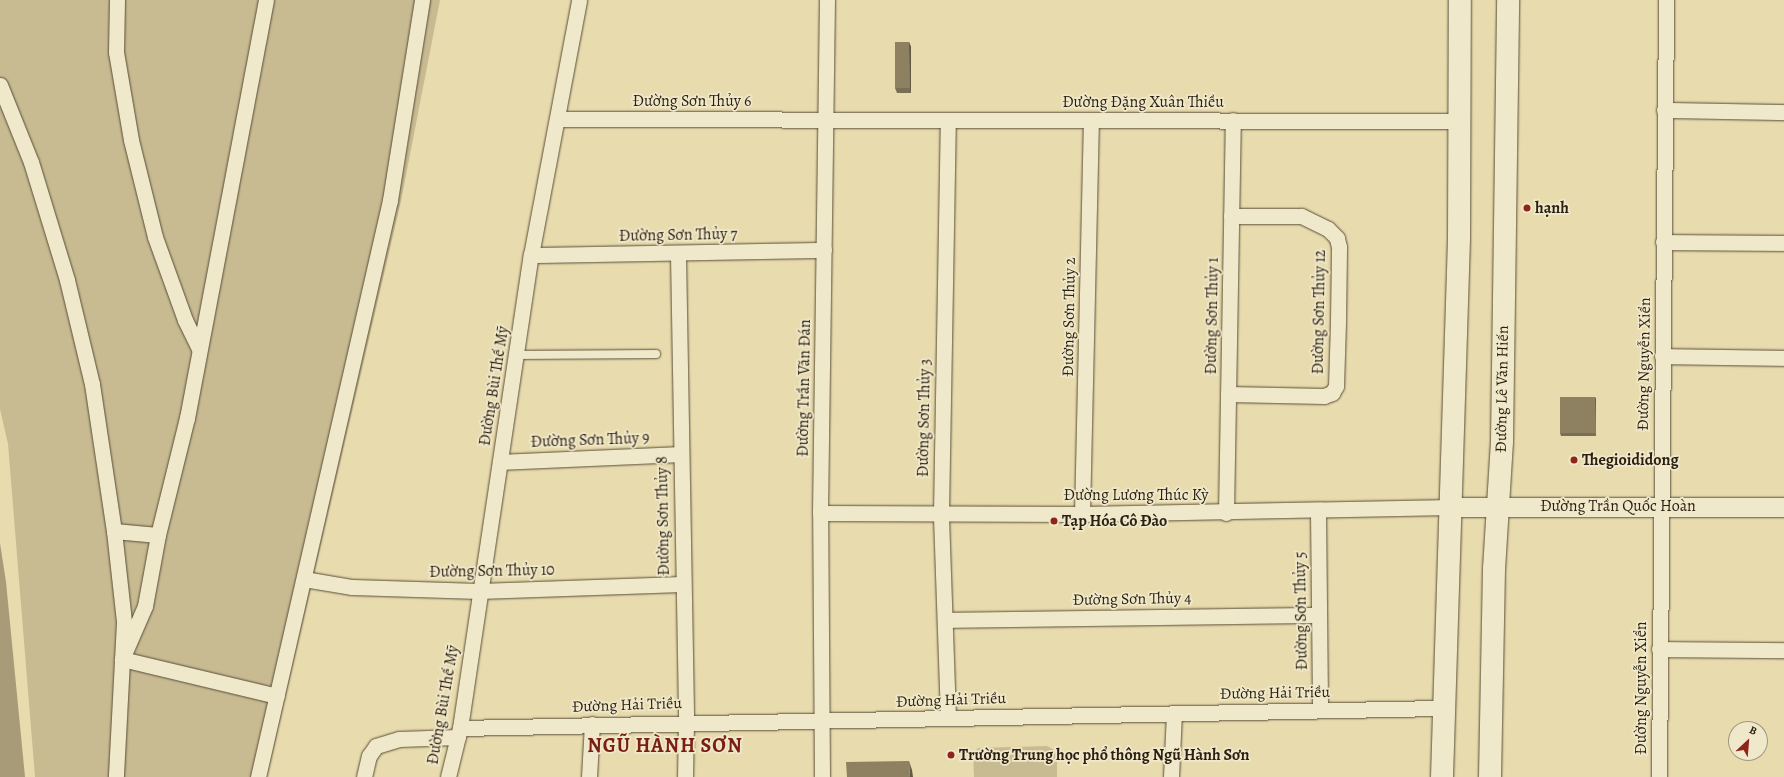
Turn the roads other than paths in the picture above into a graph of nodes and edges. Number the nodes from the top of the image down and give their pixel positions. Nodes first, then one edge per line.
1 (117, 0) edge
2 (266, 0) edge
3 (422, 0) edge
4 (579, 0) edge
5 (828, 0) edge
6 (1460, 0) edge
7 (1508, 0) edge
8 (1666, 0) edge
9 (0, 85) edge
10 (1664, 110) junction
11 (1784, 112) edge
12 (557, 119) junction
13 (826, 119) junction
14 (948, 120) junction
15 (1091, 120) junction
16 (1233, 120) junction
17 (1460, 121) junction
18 (1231, 216) junction
19 (1663, 242) junction
20 (1784, 242) edge
21 (824, 250) junction
22 (678, 254) junction
23 (531, 255) junction
24 (199, 349) junction
25 (656, 354) dead end
26 (517, 355) junction
27 (1662, 356) junction
28 (1784, 358) edge
29 (1228, 394) junction
30 (680, 454) junction
31 (500, 462) junction
32 (1660, 506) junction
33 (1784, 506) edge
34 (1452, 507) junction
35 (1497, 507) junction
36 (1318, 511) junction
37 (1226, 512) junction
38 (820, 513) junction
39 (940, 513) junction
40 (1082, 514) junction
41 (114, 532) junction
42 (158, 535) junction
43 (304, 579) junction
44 (682, 584) junction
45 (479, 591) junction
46 (1319, 615) junction
47 (946, 620) junction
48 (1659, 649) junction
49 (1784, 650) edge
50 (122, 659) junction
51 (277, 696) junction
52 (1443, 708) junction
53 (1320, 710) junction
54 (1174, 713) junction
55 (948, 717) junction
56 (686, 721) junction
57 (821, 722) junction
58 (592, 724) junction
59 (459, 732) junction
60 (116, 777) edge
61 (258, 777) edge
62 (364, 777) edge
63 (448, 777) edge
64 (589, 777) edge
65 (685, 777) edge
66 (822, 777) edge
67 (1171, 777) edge
68 (1442, 777) edge
69 (1490, 777) edge
70 (1659, 777) edge

1 - 24 street
2 - 24 street
3 - 43 street
4 - 12 street, Đường Bùi Thế Mỹ
5 - 13 street, Đường Trần Văn Đán
6 - 17 main road
7 - 35 main road, Đường Lê Văn Hiến
8 - 10 street, Đường Nguyễn Xiển
9 - 41 street
10 - 11 street
10 - 19 street, Đường Nguyễn Xiển
12 - 13 street, Đường Sơn Thủy 6
12 - 23 street, Đường Bùi Thế Mỹ
13 - 14 street, Đường Đặng Xuân Thiều
13 - 21 street, Đường Trần Văn Đán
14 - 15 street, Đường Đặng Xuân Thiều
14 - 39 street, Đường Sơn Thủy 3
15 - 16 street, Đường Đặng Xuân Thiều
15 - 40 street, Đường Sơn Thủy 2
16 - 17 street, Đường Đặng Xuân Thiều
16 - 18 street, Đường Sơn Thủy 1
17 - 34 main road
18 - 29 street, Đường Sơn Thủy 1
18 - 29 street, Đường Sơn Thủy 12
19 - 20 street
19 - 27 street, Đường Nguyễn Xiển
21 - 22 street, Đường Sơn Thủy 7
21 - 38 street, Đường Trần Văn Đán
22 - 23 street, Đường Sơn Thủy 7
22 - 30 street, Đường Sơn Thủy 8
23 - 26 street, Đường Bùi Thế Mỹ
24 - 42 street
25 - 26 lane
26 - 31 street, Đường Bùi Thế Mỹ
27 - 28 street
27 - 32 street, Đường Nguyễn Xiển
29 - 37 street, Đường Sơn Thủy 1
30 - 31 street, Đường Sơn Thủy 9
30 - 44 street, Đường Sơn Thủy 8
31 - 45 street, Đường Bùi Thế Mỹ
32 - 33 street, Đường Trần Quốc Hoàn
32 - 35 street, Đường Trần Quốc Hoàn
32 - 48 street, Đường Nguyễn Xiển
34 - 35 street, Đường Trần Quốc Hoàn
34 - 36 street, Đường Lương Thúc Kỳ
34 - 52 main road
35 - 69 main road, Đường Lê Văn Hiến
36 - 37 street, Đường Lương Thúc Kỳ
36 - 46 street, Đường Sơn Thủy 5
37 - 40 street, Đường Lương Thúc Kỳ
38 - 39 street, Đường Lương Thúc Kỳ
38 - 57 street, Đường Trần Văn Đán
39 - 40 street, Đường Lương Thúc Kỳ
39 - 47 street, Đường Sơn Thủy 3
41 - 42 street
41 - 50 street
42 - 50 street
43 - 45 street, Đường Sơn Thủy 10
43 - 51 street
44 - 45 street, Đường Sơn Thủy 10
44 - 56 street, Đường Sơn Thủy 8
45 - 59 street, Đường Bùi Thế Mỹ
46 - 47 street, Đường Sơn Thủy 4
46 - 53 street, Đường Sơn Thủy 5
47 - 55 street, Đường Sơn Thủy 3
48 - 49 street
48 - 70 street, Đường Nguyễn Xiển
50 - 51 street
50 - 60 street
51 - 61 street
52 - 53 street, Đường Hải Triều
52 - 68 main road
53 - 54 street, Đường Hải Triều
54 - 55 street, Đường Hải Triều
54 - 67 street
55 - 57 street, Đường Hải Triều
56 - 57 street, Đường Hải Triều
56 - 58 street, Đường Hải Triều
56 - 65 street, Đường Sơn Thủy 8
57 - 66 street, Đường Trần Văn Đán
58 - 59 street, Đường Hải Triều
58 - 64 street
59 - 62 street, Đường Hải Triều
59 - 63 street, Đường Bùi Thế Mỹ

